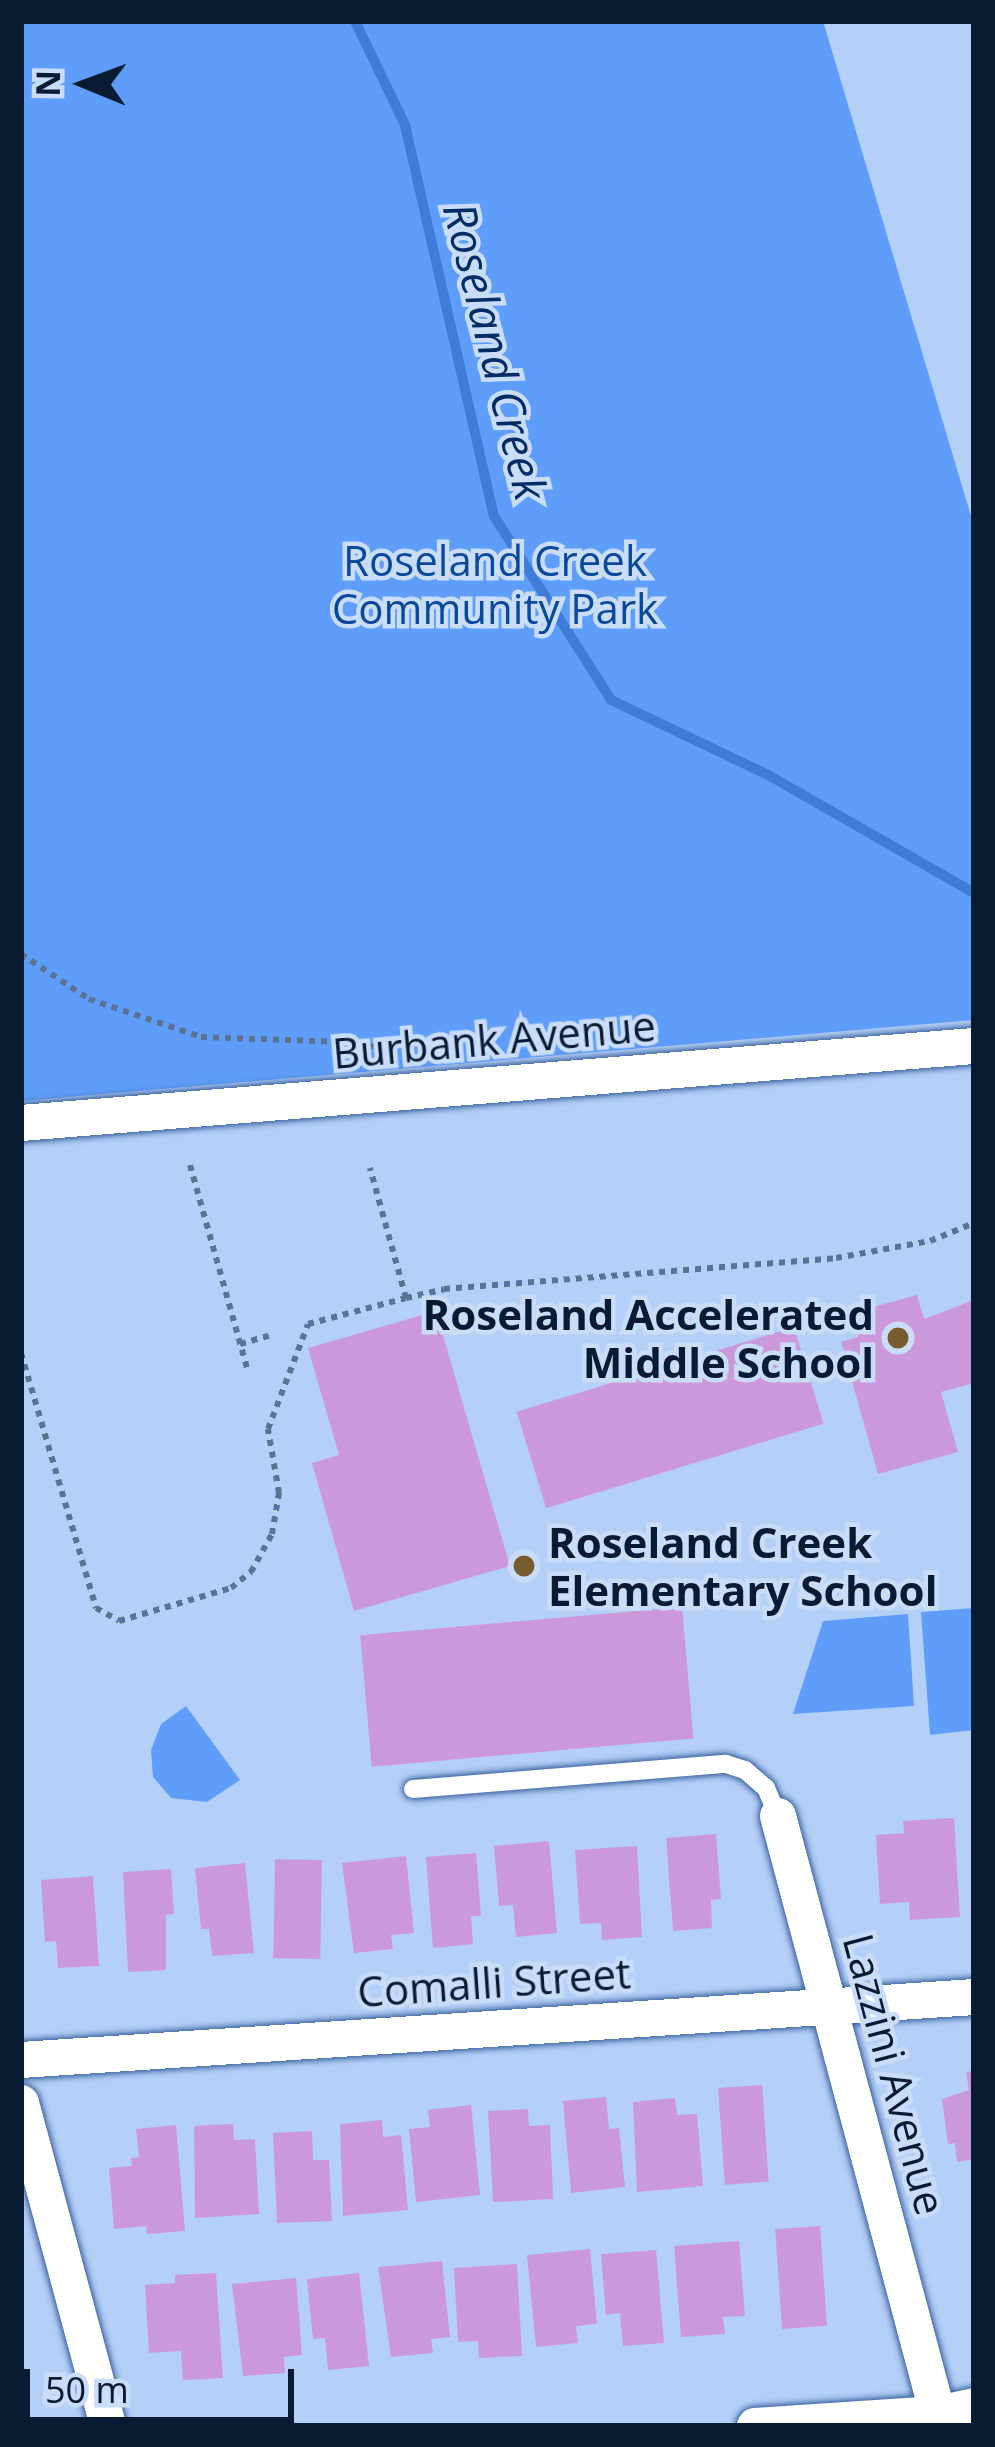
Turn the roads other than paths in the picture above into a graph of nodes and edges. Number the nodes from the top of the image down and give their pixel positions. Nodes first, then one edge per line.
1 (974, 1046) edge
2 (21, 1124) edge
3 (413, 1789) dead end
4 (778, 1816) joint
5 (974, 1996) edge
6 (831, 2003) junction
7 (21, 2060) edge
8 (21, 2103) edge
9 (974, 2406) edge
10 (939, 2420) edge
11 (108, 2426) edge
12 (755, 2426) edge

1 - 2 street, Burbank Avenue
3 - 4 lane
4 - 6 street, Lazzini Avenue
5 - 6 street, Comalli Street
6 - 7 street, Comalli Street
6 - 10 street, Lazzini Avenue
8 - 11 street
9 - 10 street
10 - 12 street

